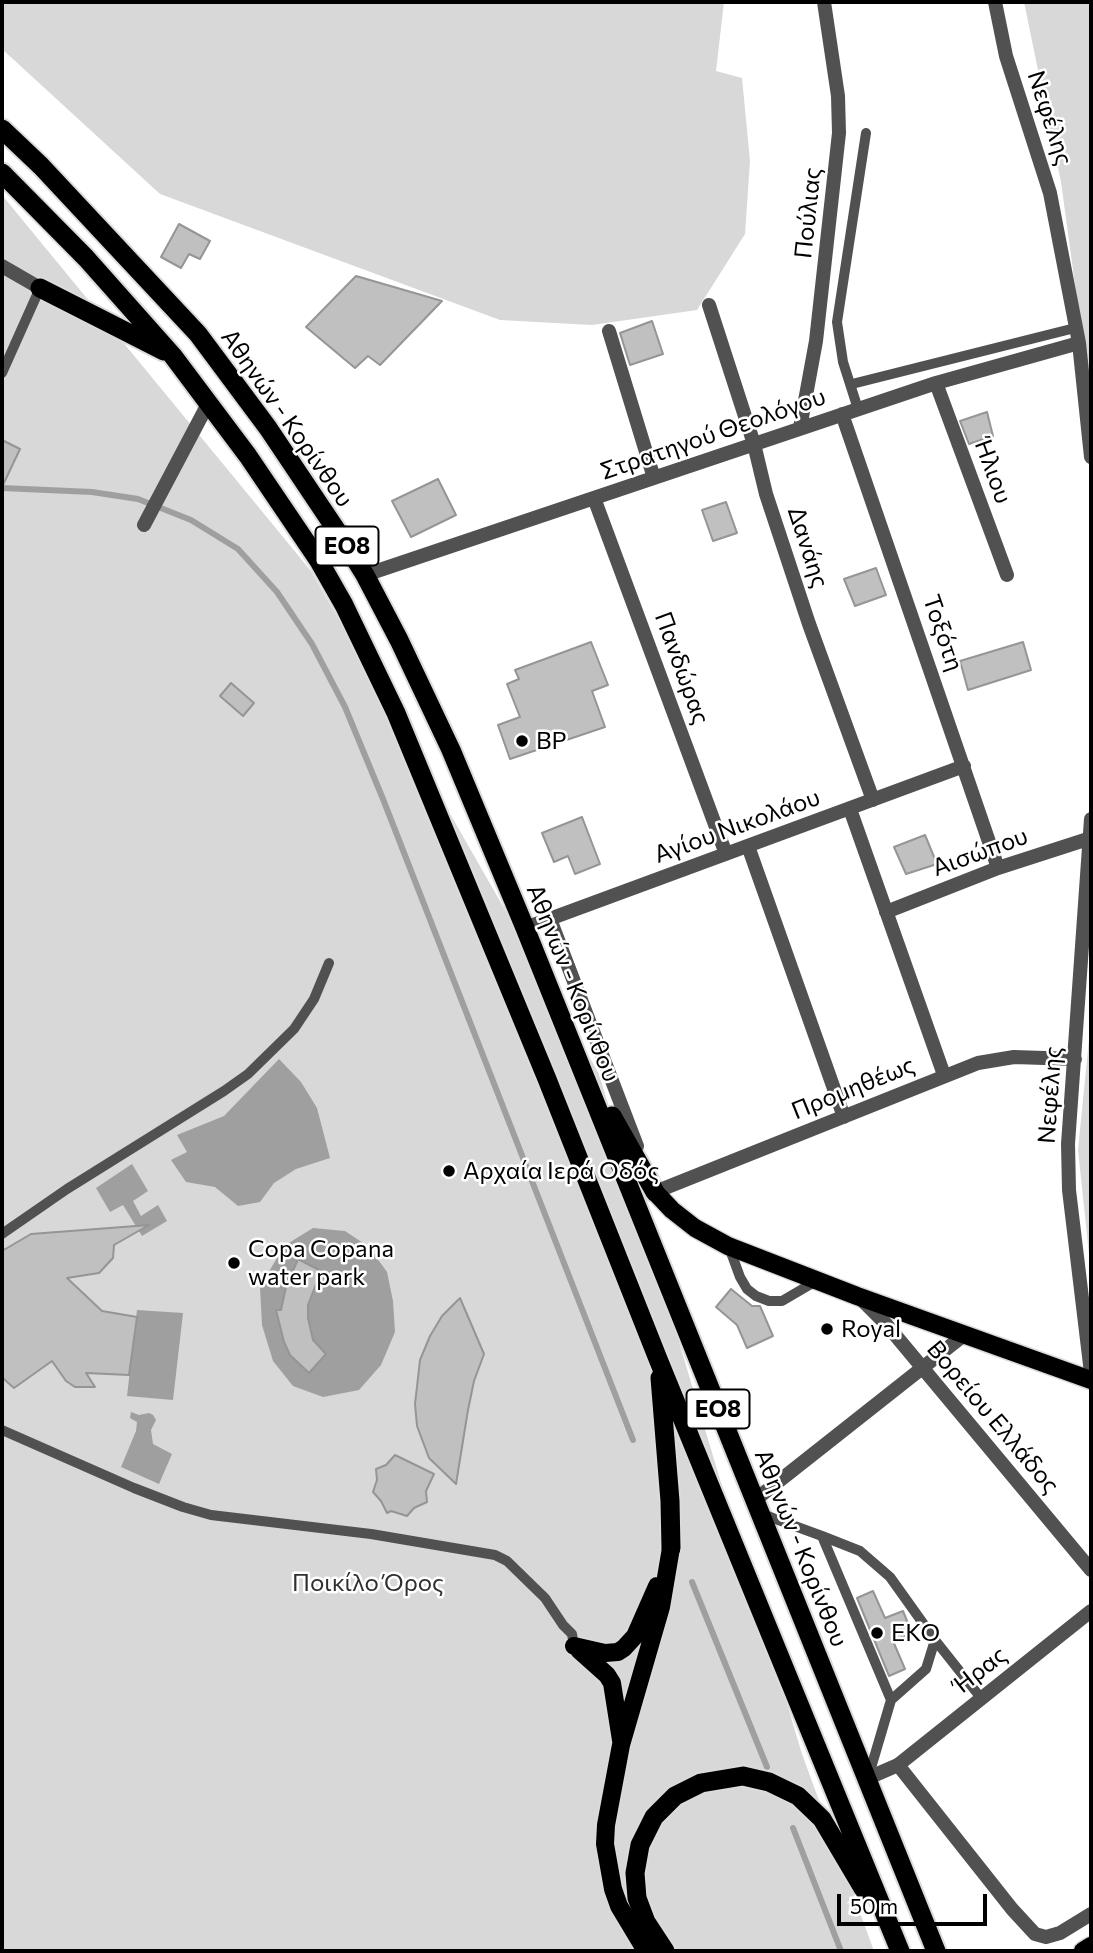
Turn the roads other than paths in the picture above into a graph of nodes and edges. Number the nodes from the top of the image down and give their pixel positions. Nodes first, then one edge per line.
1 (824, 2) edge
2 (995, 2) edge
3 (2, 129) edge
4 (866, 133) dead end
5 (2, 173) edge
6 (2, 266) edge
7 (40, 288) junction
8 (709, 305) dead end
9 (1075, 328) junction
10 (609, 331) dead end
11 (1079, 344) junction
12 (173, 356) junction
13 (2, 373) edge
14 (936, 383) junction
15 (852, 384) junction
16 (209, 402) junction
17 (858, 409) junction
18 (842, 414) junction
19 (800, 428) junction
20 (754, 444) junction
21 (1091, 457) edge
22 (654, 478) junction
23 (594, 498) junction
24 (144, 526) dead end
25 (365, 575) junction
26 (1007, 575) dead end
27 (964, 766) junction
28 (873, 800) junction
29 (849, 809) junction
30 (1091, 819) edge
31 (1091, 838) edge
32 (748, 846) junction
33 (726, 854) junction
34 (998, 868) junction
35 (886, 912) junction
36 (550, 919) junction
37 (525, 928) junction
38 (329, 962) dead end
39 (570, 1040) junction
40 (1075, 1059) junction
41 (944, 1075) junction
42 (844, 1116) junction
43 (655, 1192) junction
44 (2, 1234) edge
45 (728, 1246) junction
46 (827, 1284) junction
47 (857, 1296) junction
48 (964, 1335) junction
49 (658, 1359) junction
50 (923, 1367) junction
51 (1091, 1373) edge
52 (1091, 1380) edge
53 (2, 1430) edge
54 (758, 1507) junction
55 (822, 1536) junction
56 (671, 1548) junction
57 (1091, 1570) edge
58 (1091, 1611) edge
59 (935, 1640) junction
60 (574, 1646) junction
61 (981, 1698) junction
62 (891, 1700) junction
63 (621, 1745) junction
64 (898, 1765) junction
65 (868, 1778) junction
66 (1091, 1914) edge
67 (1091, 1946) edge
68 (646, 1951) edge
69 (664, 1951) edge
70 (900, 1951) edge
71 (936, 1951) edge
72 (1083, 1951) edge

1 - 19 street, Πούλιας
2 - 9 street, Νεφέλης
3 - 25 highway, Αθηνών - Κορίνθου / ΕΟ8
4 - 15 lane
5 - 12 highway, ΕΟ8
6 - 7 street
7 - 12 highway
7 - 13 lane
8 - 20 street, Δανάης
9 - 11 street, Νεφέλης
9 - 15 lane
10 - 22 street
11 - 14 street, Στρατηγού Θεολόγου
11 - 21 street, Νεφέλης
12 - 16 highway, ΕΟ8
14 - 17 street, Στρατηγού Θεολόγου
14 - 26 street, Ήλιου
15 - 17 lane
16 - 24 street
16 - 49 highway, ΕΟ8
17 - 18 street, Στρατηγού Θεολόγου
18 - 19 street, Στρατηγού Θεολόγου
18 - 27 street, Τοξότη
19 - 20 street, Στρατηγού Θεολόγου
20 - 22 street, Στρατηγού Θεολόγου
20 - 28 street, Δανάης
22 - 23 street, Στρατηγού Θεολόγου
23 - 25 street, Στρατηγού Θεολόγου
23 - 33 street, Πανδώρας
25 - 37 highway, Αθηνών - Κορίνθου / ΕΟ8
27 - 28 street, Αγίου Νικολάου
27 - 34 street, Τοξότη
28 - 29 street, Αγίου Νικολάου
29 - 32 street, Αγίου Νικολάου
29 - 35 street
30 - 31 street, Νεφέλης
31 - 34 street, Αισώπου
31 - 40 street, Νεφέλης
32 - 33 street, Αγίου Νικολάου
32 - 42 street
33 - 36 street, Αγίου Νικολάου
34 - 35 street, Αισώπου
35 - 41 street
36 - 37 street, Αγίου Νικολάου
36 - 43 street
37 - 39 highway, Αθηνών - Κορίνθου / ΕΟ8
38 - 44 lane
39 - 43 highway
39 - 54 highway, Αθηνών - Κορίνθου / ΕΟ8
40 - 41 street, Προμηθέως
40 - 51 street, Νεφέλης
41 - 42 street, Προμηθέως
42 - 43 street, Προμηθέως
43 - 45 main road
45 - 46 main road
45 - 46 lane
46 - 47 main road
47 - 48 main road
47 - 50 street, Βορείου Ελλάδος
48 - 50 street
48 - 52 main road
49 - 56 highway
49 - 70 highway, ΕΟ8
50 - 54 street
50 - 57 street, Βορείου Ελλάδος
53 - 60 lane
54 - 55 lane
54 - 65 highway, Αθηνών - Κορίνθου / ΕΟ8
55 - 59 lane
55 - 62 lane
56 - 60 main road
56 - 63 main road
58 - 61 street, Ήρας
59 - 61 lane
59 - 62 lane
60 - 63 main road
61 - 64 street, Ήρας
62 - 65 lane
63 - 68 main road
64 - 65 street, Ήρας
64 - 66 street
65 - 71 highway, Αθηνών - Κορίνθου / ΕΟ8
67 - 72 main road
69 - 70 highway

